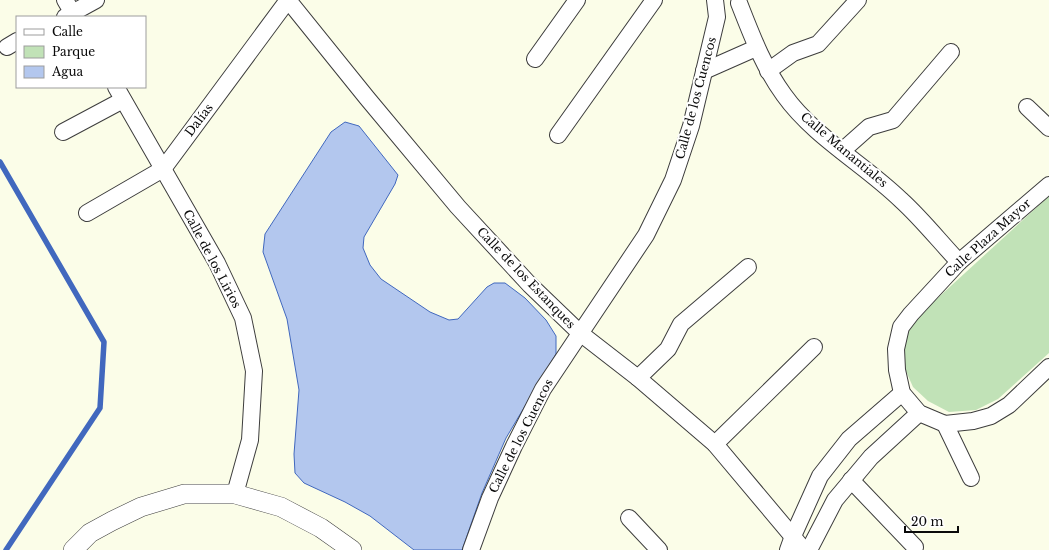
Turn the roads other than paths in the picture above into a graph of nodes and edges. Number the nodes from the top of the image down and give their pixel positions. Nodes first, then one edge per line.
1 (96, 0) edge
2 (288, 0) edge
3 (577, 0) edge
4 (654, 0) edge
5 (715, 0) edge
6 (858, 0) edge
7 (740, 1) edge
8 (70, 12) edge
9 (717, 17) junction
10 (756, 48) junction
11 (951, 52) dead end
12 (535, 59) dead end
13 (704, 71) junction
14 (768, 71) junction
15 (120, 94) edge
16 (1027, 107) dead end
17 (1049, 128) edge
18 (63, 132) dead end
19 (558, 135) dead end
20 (842, 152) junction
21 (163, 169) junction
22 (1049, 185) edge
23 (87, 213) dead end
24 (959, 262) junction
25 (748, 267) dead end
26 (580, 333) junction
27 (814, 347) dead end
28 (1049, 367) edge
29 (638, 378) junction
30 (902, 393) junction
31 (919, 412) junction
32 (945, 424) junction
33 (715, 444) junction
34 (971, 478) dead end
35 (851, 480) junction
36 (235, 494) junction
37 (630, 518) dead end
38 (790, 543) edge
39 (914, 547) dead end
40 (73, 550) edge
41 (352, 550) edge
42 (471, 550) edge
43 (659, 550) edge
44 (804, 550) edge
45 (809, 550) edge

1 - 8 street
2 - 21 street, Dalías
2 - 26 street, Calle de los Estanques
3 - 12 street
4 - 19 street
5 - 9 street, Calle de los Cuencos
6 - 14 street
7 - 9 street
7 - 10 street, Calle Manantiales
9 - 13 street, Calle de los Cuencos
10 - 13 street
10 - 14 street, Calle Manantiales
11 - 20 street
13 - 26 street, Calle de los Cuencos
14 - 20 street, Calle Manantiales
15 - 18 street
15 - 21 street, Calle de los Lirios
16 - 17 street
20 - 24 street, Calle Manantiales
21 - 23 street, Dalías
21 - 36 street, Calle de los Lirios
22 - 24 street, Calle Plaza Mayor
24 - 30 street, Calle Plaza Mayor
25 - 29 street
26 - 29 street, Calle de los Estanques
26 - 42 street, Calle de los Cuencos
27 - 33 street
28 - 32 street
29 - 33 street, Calle de los Estanques
30 - 31 street, Calle Plaza Mayor
30 - 38 street
31 - 32 street, Calle Plaza Mayor
31 - 35 street
32 - 34 street
33 - 38 street, Calle de los Estanques
35 - 39 street
35 - 45 street
36 - 40 street
36 - 41 street
37 - 43 street
38 - 44 street, Calle de los Estanques

